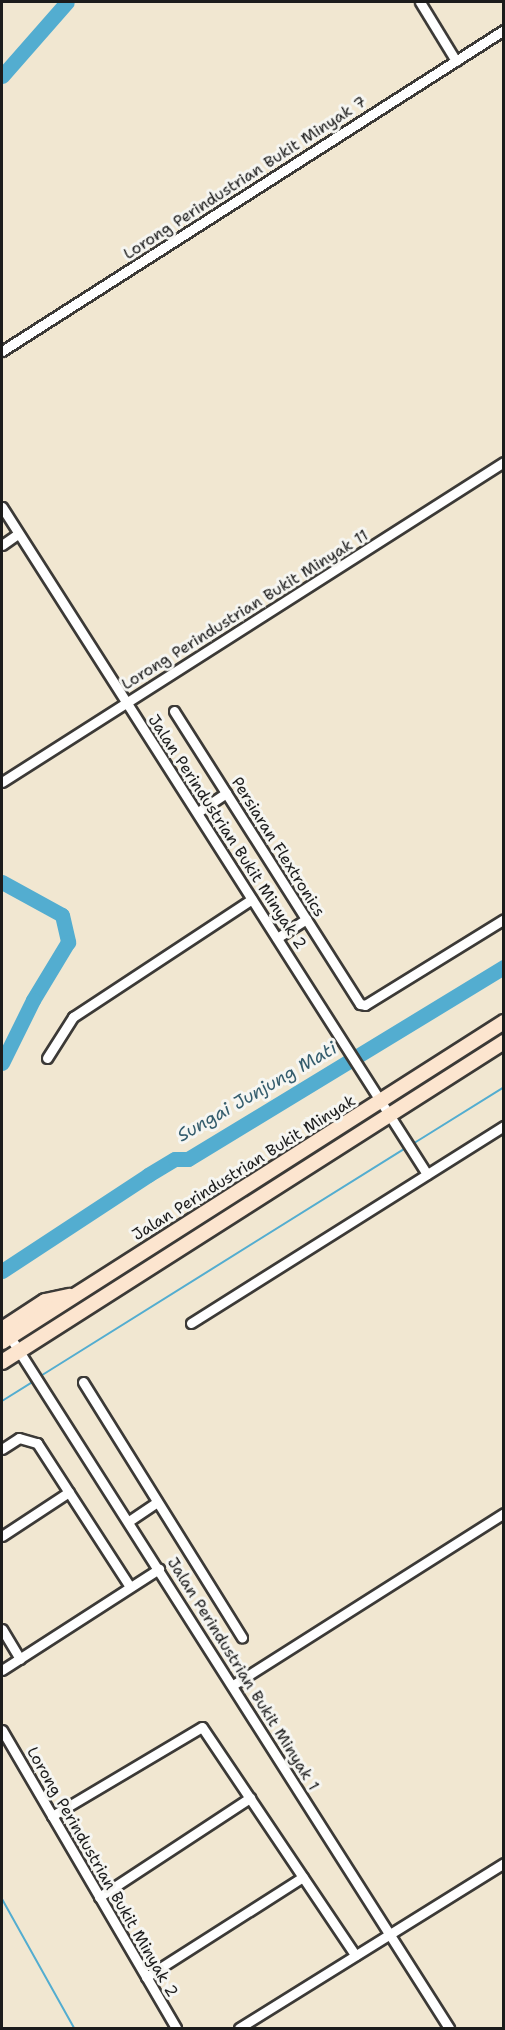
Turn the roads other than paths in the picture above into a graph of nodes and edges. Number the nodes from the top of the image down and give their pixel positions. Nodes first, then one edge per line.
1 (420, 2) edge
2 (504, 30) edge
3 (456, 61) junction
4 (2, 351) edge
5 (504, 462) edge
6 (2, 507) edge
7 (18, 534) junction
8 (2, 545) edge
9 (126, 703) junction
10 (174, 711) dead end
11 (2, 782) edge
12 (226, 793) junction
13 (198, 812) junction
14 (252, 899) junction
15 (504, 919) edge
16 (306, 920) junction
17 (277, 938) junction
18 (504, 1022) edge
19 (504, 1042) edge
20 (47, 1058) dead end
21 (380, 1101) junction
22 (390, 1116) junction
23 (504, 1126) edge
24 (427, 1174) junction
25 (191, 1323) dead end
26 (4, 1336) edge
27 (19, 1351) junction
28 (2, 1362) edge
29 (83, 1382) dead end
30 (2, 1449) edge
31 (69, 1492) junction
32 (157, 1502) junction
33 (504, 1513) edge
34 (129, 1521) junction
35 (2, 1536) edge
36 (159, 1569) junction
37 (130, 1587) junction
38 (2, 1629) edge
39 (242, 1637) dead end
40 (20, 1659) junction
41 (2, 1670) edge
42 (232, 1684) junction
43 (2, 1730) edge
44 (250, 1798) junction
45 (52, 1816) junction
46 (504, 1863) edge
47 (303, 1877) junction
48 (99, 1897) junction
49 (389, 1933) junction
50 (355, 1955) junction
51 (146, 1977) junction
52 (176, 2028) edge
53 (239, 2028) edge
54 (449, 2028) edge

1 - 3 street
2 - 3 street, Lorong Perindustrian Bukit Minyak 7
3 - 4 street, Lorong Perindustrian Bukit Minyak 7
5 - 9 street, Lorong Perindustrian Bukit Minyak 11
6 - 7 street, Jalan Perindustrian Bukit Minyak 2
7 - 8 street
7 - 9 street, Jalan Perindustrian Bukit Minyak 2
9 - 11 street, Lorong Perindustrian Bukit Minyak 11
9 - 13 street, Jalan Perindustrian Bukit Minyak 2
10 - 12 street, Persiaran Flextronics
12 - 13 street
12 - 16 street, Persiaran Flextronics
13 - 14 street, Jalan Perindustrian Bukit Minyak 2
14 - 17 street, Jalan Perindustrian Bukit Minyak 2
14 - 20 street
15 - 16 street, Persiaran Flextronics
16 - 17 street
17 - 21 street, Jalan Perindustrian Bukit Minyak 2
18 - 21 main road, Jalan Perindustrian Bukit Minyak
19 - 22 main road, Jalan Perindustrian Bukit Minyak
21 - 22 street, Jalan Perindustrian Bukit Minyak 2
21 - 26 main road, Jalan Perindustrian Bukit Minyak
22 - 24 street, Jalan Perindustrian Bukit Minyak 2
22 - 27 main road, Jalan Perindustrian Bukit Minyak
23 - 24 street
24 - 25 street
26 - 27 street, Jalan Perindustrian Bukit Minyak 1
27 - 28 main road, Jalan Perindustrian Bukit Minyak
27 - 34 street, Jalan Perindustrian Bukit Minyak 1
29 - 32 street, Jalan Perindustrian Bukit Minyak 1
30 - 31 street
31 - 35 street
31 - 37 street
32 - 34 street
32 - 39 street, Jalan Perindustrian Bukit Minyak 1
33 - 42 street
34 - 36 street, Jalan Perindustrian Bukit Minyak 1
36 - 37 street
36 - 42 street, Jalan Perindustrian Bukit Minyak 1
37 - 40 street
38 - 40 street
40 - 41 street
42 - 49 street, Jalan Perindustrian Bukit Minyak 1
43 - 45 street, Lorong Perindustrian Bukit Minyak 2
44 - 45 street
44 - 47 street
44 - 48 street
45 - 48 street, Lorong Perindustrian Bukit Minyak 2
46 - 49 street
47 - 50 street
47 - 51 street
48 - 51 street, Lorong Perindustrian Bukit Minyak 2
49 - 50 street
49 - 54 street, Jalan Perindustrian Bukit Minyak 1
50 - 53 street
51 - 52 street, Lorong Perindustrian Bukit Minyak 2

